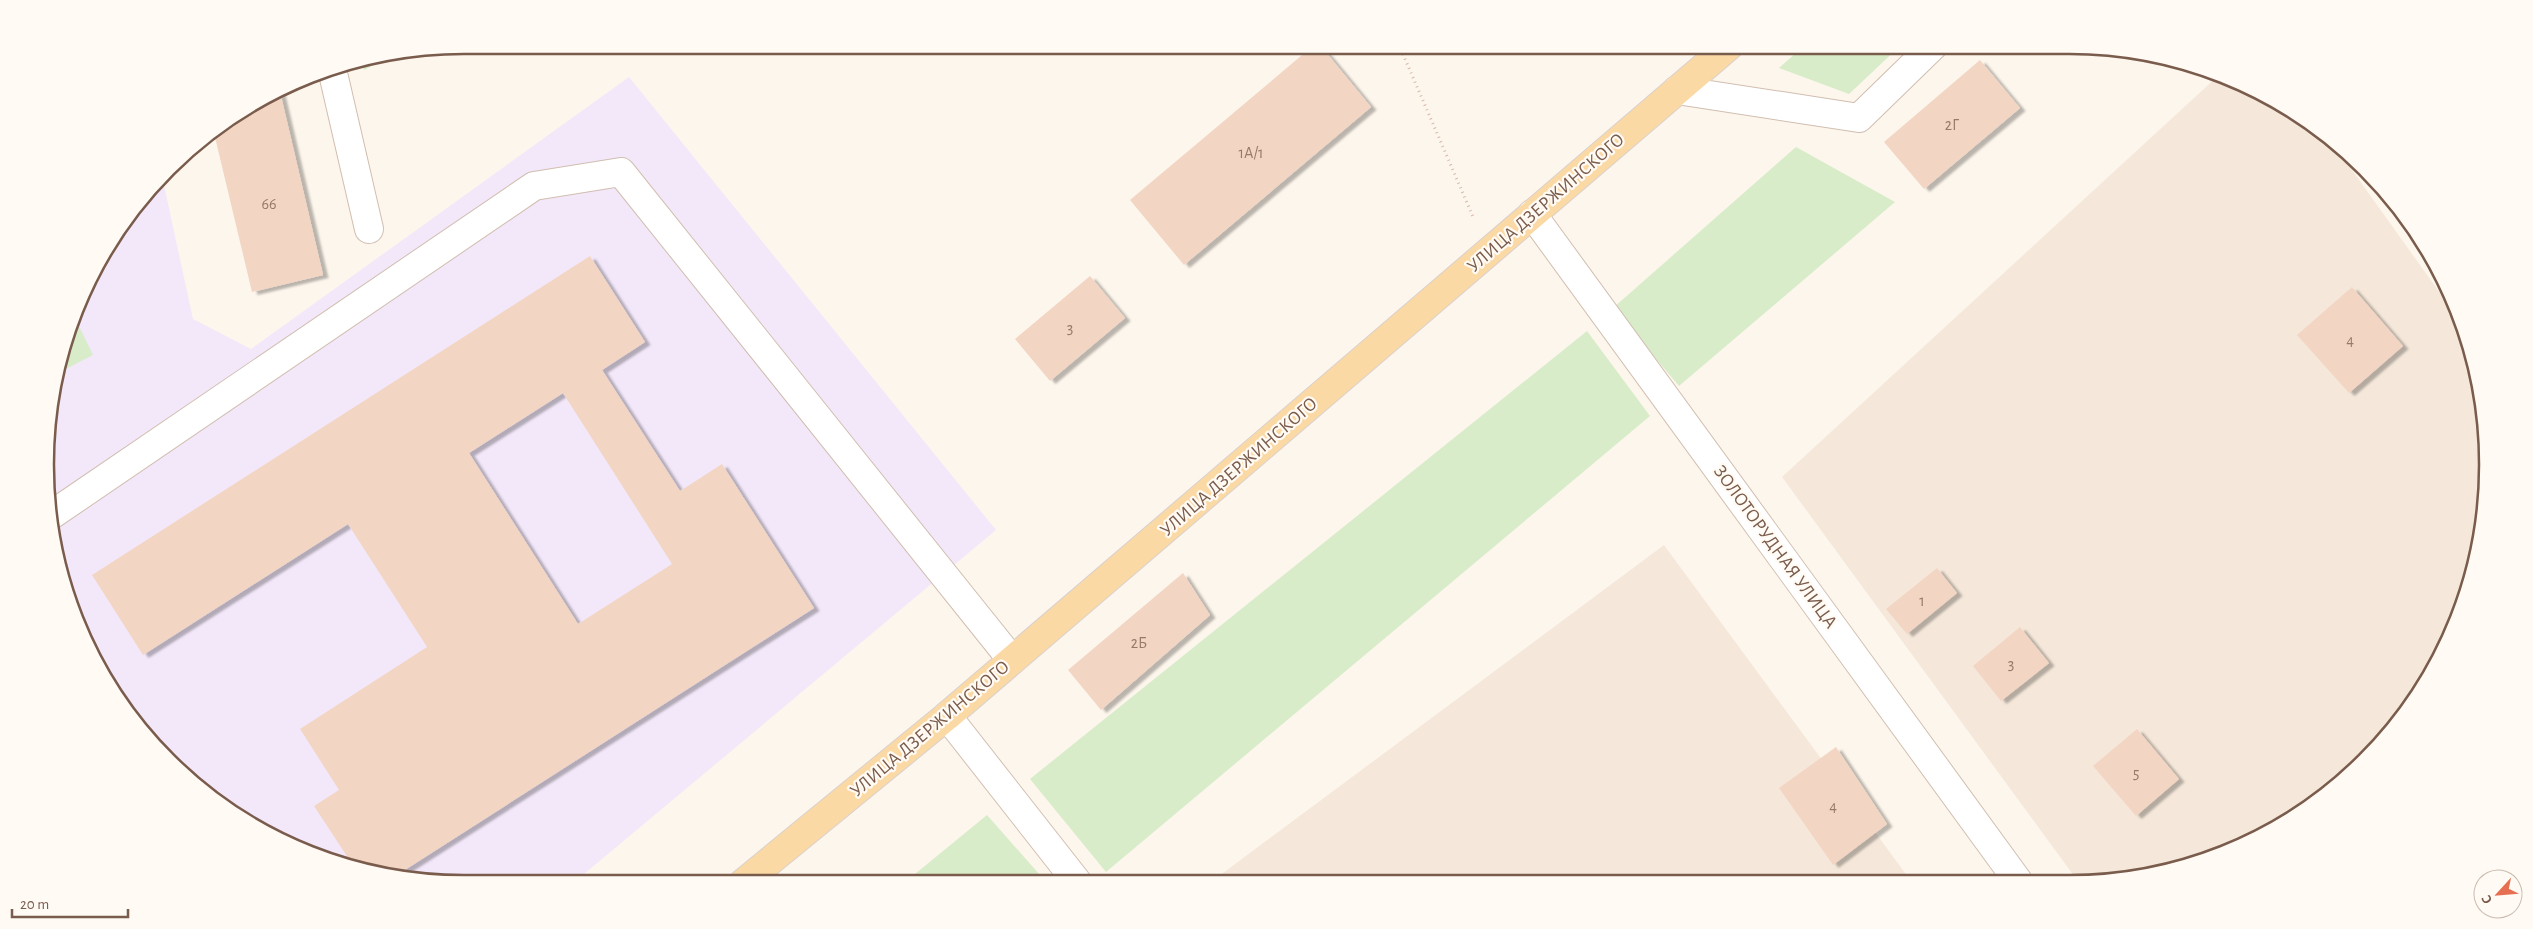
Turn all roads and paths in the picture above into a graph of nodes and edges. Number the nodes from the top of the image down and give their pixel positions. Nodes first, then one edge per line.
1 (1403, 54) edge
2 (1720, 54) edge
3 (1925, 54) edge
4 (334, 75) edge
5 (1678, 90) junction
6 (1532, 214) junction
7 (369, 229) dead end
8 (1489, 252) junction
9 (57, 512) edge
10 (1012, 660) junction
11 (947, 716) junction
12 (753, 875) edge
13 (1072, 875) edge
14 (2014, 875) edge

1 - 8 path
2 - 5 main road, УЛИЦА ДЗЕРЖИНСКОГО
3 - 5 street
4 - 7 street
5 - 6 main road, УЛИЦА ДЗЕРЖИНСКОГО
6 - 8 main road, УЛИЦА ДЗЕРЖИНСКОГО
6 - 14 street, ЗОЛОТОРУДНАЯ УЛИЦА
8 - 10 main road, УЛИЦА ДЗЕРЖИНСКОГО
9 - 10 street
10 - 11 main road, УЛИЦА ДЗЕРЖИНСКОГО
11 - 12 main road, УЛИЦА ДЗЕРЖИНСКОГО
11 - 13 street

